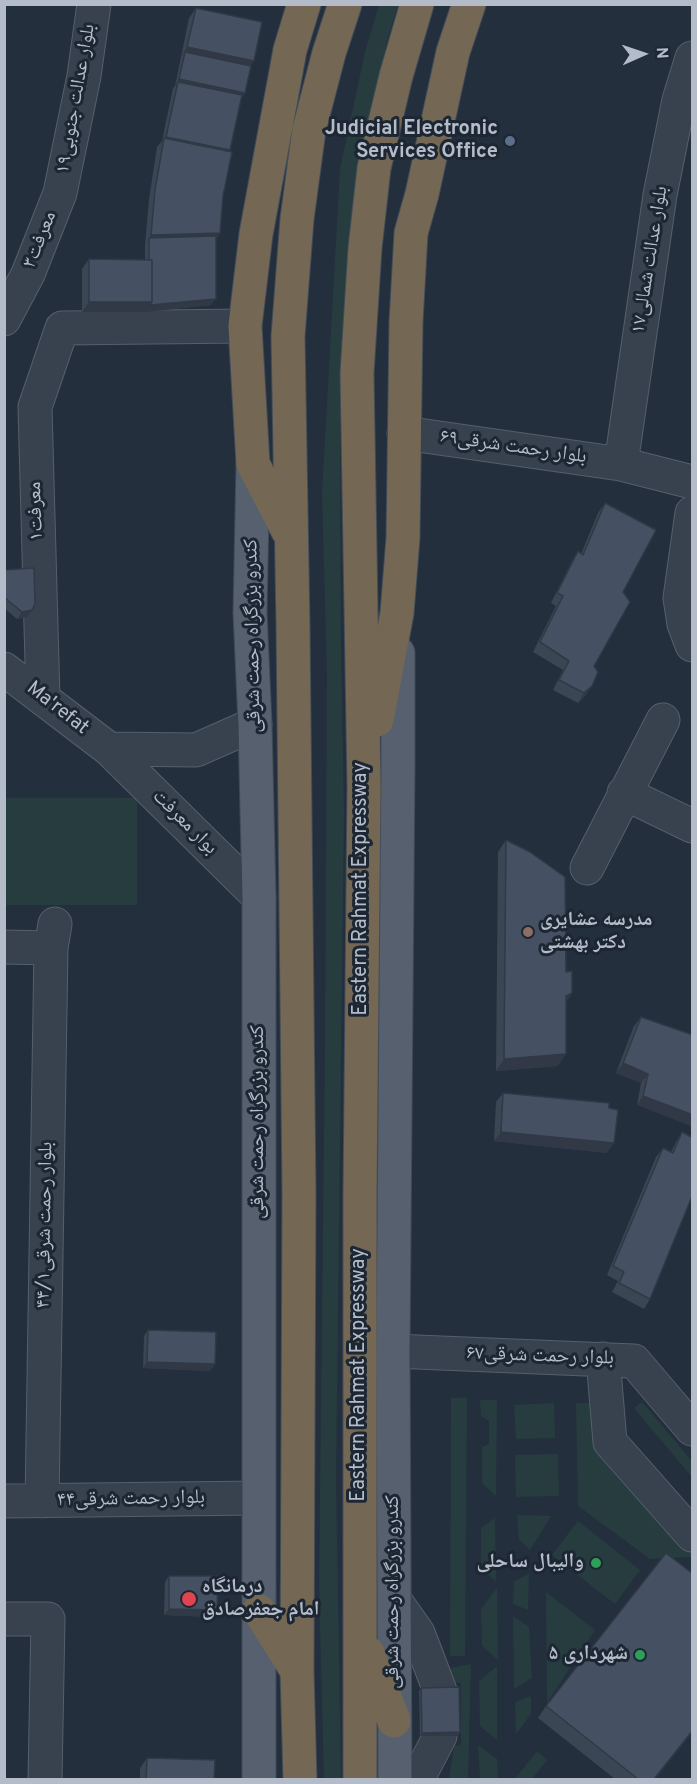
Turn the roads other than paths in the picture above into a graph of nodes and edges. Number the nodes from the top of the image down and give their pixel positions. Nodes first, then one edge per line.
1 (94, 4) edge
2 (304, 4) edge
3 (345, 4) edge
4 (417, 4) edge
5 (469, 4) edge
6 (693, 58) edge
7 (60, 193) joint
8 (4, 319) edge
9 (245, 326) junction
10 (288, 370) junction
11 (404, 433) junction
12 (253, 464) junction
13 (621, 464) junction
14 (693, 482) edge
15 (693, 513) edge
16 (292, 538) junction
17 (398, 613) junction
18 (693, 645) edge
19 (5, 670) edge
20 (42, 699) junction
21 (663, 720) dead end
22 (255, 724) junction
23 (109, 749) junction
24 (364, 786) junction
25 (624, 794) junction
26 (693, 826) edge
27 (587, 868) dead end
28 (259, 897) junction
29 (4, 947) edge
30 (393, 1351) junction
31 (603, 1359) junction
32 (693, 1429) edge
33 (258, 1498) junction
34 (4, 1501) edge
35 (42, 1502) junction
36 (693, 1535) edge
37 (394, 1599) junction
38 (259, 1611) junction
39 (4, 1619) edge
40 (361, 1632) junction
41 (297, 1671) junction
42 (440, 1691) edge
43 (393, 1721) junction
44 (440, 1736) edge
45 (45, 1779) edge
46 (259, 1779) edge
47 (300, 1779) edge
48 (360, 1779) edge
49 (395, 1779) edge
50 (417, 1779) edge

1 - 7 street, بلوار عدالت جنوبی۱۹
2 - 9 highway
3 - 10 highway
4 - 24 highway, Eastern Rahmat Expressway
5 - 11 highway
6 - 13 street, بلوار عدالت شمالی۱۷
7 - 8 street, معرفت۳
9 - 12 highway
9 - 20 street, معرفت۱
10 - 12 highway
10 - 16 highway
11 - 13 street, بلوار رحمت شرقی۶۹
11 - 17 highway
12 - 16 highway
12 - 22 main road, کندرو بزرگراه رحمت شرقی
13 - 14 street, بلوار رحمت شرقی۶۹
15 - 18 street
16 - 41 highway
17 - 24 highway
17 - 30 main road, کندرو بزرگراه رحمت شرقی
19 - 20 street, Ma'refat
20 - 23 street, Ma'refat
21 - 25 street
22 - 23 street
22 - 28 main road, کندرو بزرگراه رحمت شرقی
23 - 28 street, بوار معرفت
24 - 40 highway, Eastern Rahmat Expressway
25 - 26 street
25 - 27 street
28 - 33 main road, کندرو بزرگراه رحمت شرقی
29 - 35 street, بلوار رحمت شرقی۴۴/۱
30 - 31 street, بلوار رحمت شرقی۶۷
30 - 37 main road, کندرو بزرگراه رحمت شرقی
31 - 32 street, بلوار رحمت شرقی۶۷
31 - 36 street
33 - 35 street, ۴۴بلوار رحمت شرقی
33 - 38 main road, کندرو بزرگراه رحمت شرقی
34 - 35 street, ۴۴بلوار رحمت شرقی
37 - 42 street
37 - 43 main road, کندرو بزرگراه رحمت شرقی
38 - 41 highway
38 - 46 main road, کندرو بزرگراه رحمت شرقی
39 - 45 street
40 - 43 highway
40 - 48 highway, Eastern Rahmat Expressway
41 - 47 highway
43 - 49 main road, کندرو بزرگراه رحمت شرقی
44 - 50 street

